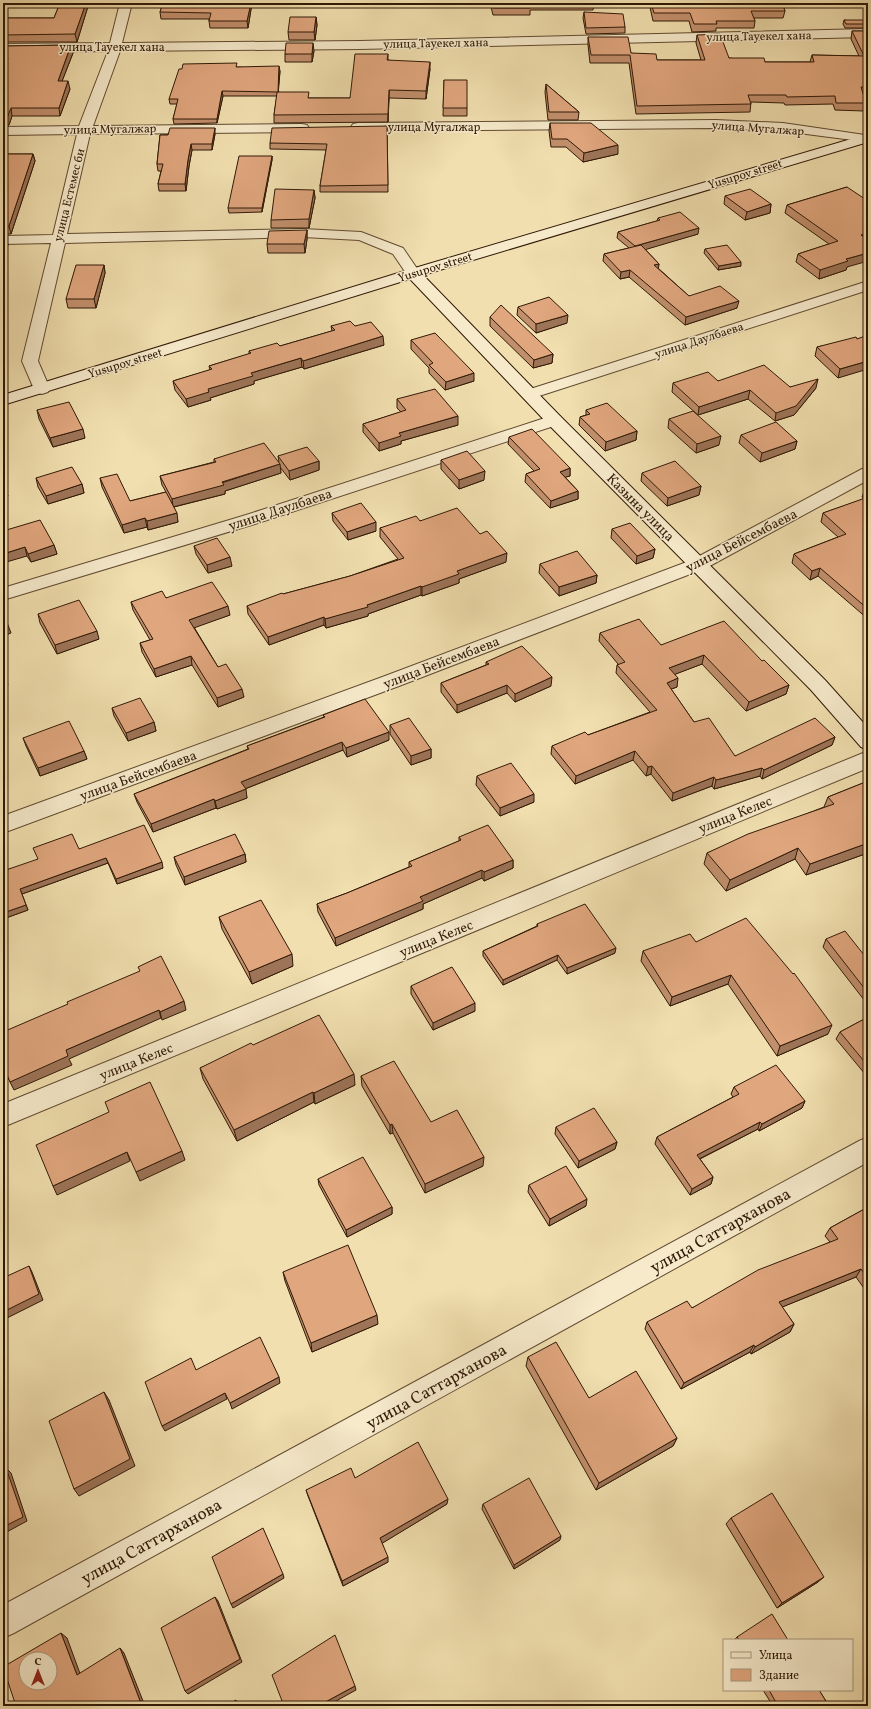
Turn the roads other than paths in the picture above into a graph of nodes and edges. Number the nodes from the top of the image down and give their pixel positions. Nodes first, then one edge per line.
1 (126, 3) edge
2 (868, 33) edge
3 (115, 47) junction
4 (3, 48) edge
5 (315, 128) edge
6 (347, 128) edge
7 (85, 130) junction
8 (3, 131) edge
9 (866, 139) edge
10 (3, 240) edge
11 (58, 240) junction
12 (413, 273) junction
13 (868, 286) edge
14 (42, 389) junction
15 (530, 394) junction
16 (3, 400) edge
17 (554, 420) junction
18 (868, 473) edge
19 (699, 564) junction
20 (3, 594) edge
21 (868, 742) edge
22 (868, 759) edge
23 (3, 825) edge
24 (3, 1116) edge
25 (868, 1150) edge
26 (3, 1622) edge

1 - 3 street, улица Естемес би
2 - 3 street, улица Тауекел хана
3 - 4 street, улица Тауекел хана
3 - 7 street, улица Естемес би
5 - 7 street, улица Мугалжар
6 - 9 street, улица Мугалжар
7 - 8 street, улица Мугалжар
7 - 11 street, улица Естемес би
9 - 12 street, Yusupov street
10 - 11 street, Казына улица
11 - 12 street, Казына улица
11 - 14 street, улица Естемес би
12 - 14 street, Yusupov street
12 - 15 street, Казына улица
13 - 15 street, улица Даулбаева
14 - 16 street, Yusupov street
15 - 17 street, Казына улица
17 - 19 street, Казына улица
17 - 20 street, улица Даулбаева
18 - 19 street, улица Бейсембаева
19 - 21 street, Казына улица
19 - 23 street, улица Бейсембаева
22 - 24 street, улица Келес
25 - 26 street, улица Саттарханова

